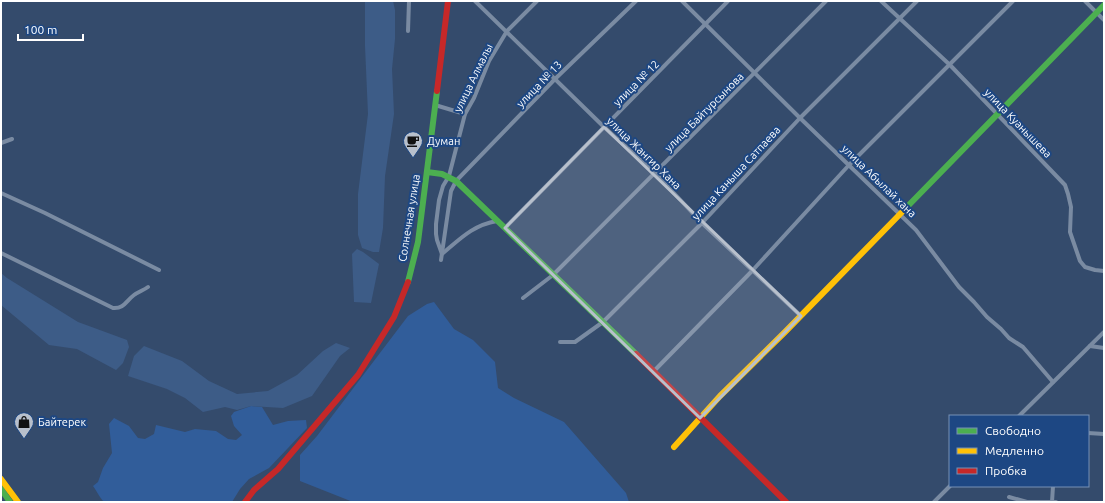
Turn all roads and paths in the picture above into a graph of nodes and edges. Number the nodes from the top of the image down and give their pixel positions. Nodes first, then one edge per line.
1 (409, 1) edge
2 (448, 1) edge
3 (475, 1) edge
4 (537, 1) edge
5 (636, 1) edge
6 (682, 1) edge
7 (728, 1) edge
8 (826, 1) edge
9 (881, 1) edge
10 (917, 1) edge
11 (1013, 1) edge
12 (1085, 1) edge
13 (1104, 5) edge
14 (1096, 13) junction
15 (899, 19) junction
16 (1104, 20) edge
17 (706, 25) junction
18 (408, 31) dead end
19 (507, 31) junction
20 (950, 65) junction
21 (755, 73) junction
22 (555, 79) junction
23 (435, 105) junction
24 (464, 114) junction
25 (997, 114) junction
26 (800, 118) junction
27 (604, 127) junction
28 (12, 138) dead end
29 (1, 143) edge
30 (849, 165) junction
31 (427, 172) junction
32 (656, 174) junction
33 (449, 176) junction
34 (456, 181) junction
35 (1, 193) edge
36 (900, 214) junction
37 (497, 222) junction
38 (702, 223) junction
39 (505, 228) junction
40 (1, 253) edge
41 (442, 254) junction
42 (441, 260) dead end
43 (160, 270) dead end
44 (752, 271) junction
45 (1104, 271) edge
46 (553, 275) junction
47 (148, 287) dead end
48 (524, 298) dead end
49 (802, 316) junction
50 (603, 322) junction
51 (1104, 332) edge
52 (560, 342) dead end
53 (1090, 346) junction
54 (1104, 348) edge
55 (654, 370) junction
56 (1053, 382) junction
57 (1020, 415) edge
58 (700, 418) junction
59 (1089, 433) edge
60 (1104, 434) edge
61 (674, 447) dead end
62 (1, 479) edge
63 (949, 487) edge
64 (1053, 487) edge
65 (1, 490) edge
66 (1009, 497) dead end
67 (10, 502) edge
68 (18, 502) edge
69 (245, 502) edge
70 (786, 502) edge
71 (934, 502) edge
72 (1052, 502) edge
73 (1056, 502) edge

1 - 18 street
2 - 23 main road, Солнечная улица
3 - 19 street, улица Жангир Хана
4 - 19 street, улица Алмалы
5 - 22 street, улица № 13
6 - 17 street, улица Абылай хана
7 - 17 street, улица № 12
8 - 21 street, улица Байтурсынова
9 - 15 street, улица Куанышева
10 - 15 street, улица Каныша Сатпаева
11 - 20 street
12 - 14 street
13 - 14 main road
14 - 16 street
14 - 25 main road
15 - 20 street, улица Куанышева
15 - 26 street, улица Каныша Сатпаева
17 - 21 street, улица Абылай хана
17 - 27 street, улица № 12
19 - 22 street, улица Жангир Хана
19 - 24 street, улица Алмалы
20 - 25 street, улица Куанышева
20 - 30 street
21 - 26 street, улица Абылай хана
21 - 32 street, улица Байтурсынова
22 - 27 street, улица Жангир Хана
22 - 34 street, улица № 13
23 - 24 street
23 - 31 main road, Солнечная улица
24 - 33 street, улица Алмалы
25 - 36 main road
25 - 45 street, улица Куанышева
26 - 30 street, улица Абылай хана
26 - 38 street, улица Каныша Сатпаева
27 - 32 street, улица Жангир Хана
27 - 39 street, улица № 12
28 - 29 street
30 - 36 street, улица Абылай хана
30 - 44 street
31 - 33 main road
31 - 69 main road, Солнечная улица
32 - 38 street, улица Жангир Хана
32 - 46 street, улица Байтурсынова
33 - 34 main road
33 - 41 street, улица Алмалы
34 - 37 main road
34 - 41 street
35 - 43 street
36 - 49 main road
36 - 56 street, улица Абылай хана
37 - 39 main road
37 - 41 street
38 - 44 street, улица Жангир Хана
38 - 50 street, улица Каныша Сатпаева
39 - 46 main road
40 - 47 street
41 - 42 street
44 - 49 street, улица Жангир Хана
44 - 55 street
46 - 48 street, улица Байтурсынова
46 - 50 main road
49 - 58 main road
50 - 52 street, улица Каныша Сатпаева
50 - 55 main road
51 - 53 street
53 - 54 street
53 - 56 street
55 - 58 main road
56 - 57 street
58 - 61 main road
58 - 70 main road
59 - 60 street
62 - 68 main road
63 - 71 street
64 - 72 street
65 - 67 main road
66 - 72 street
72 - 73 street

